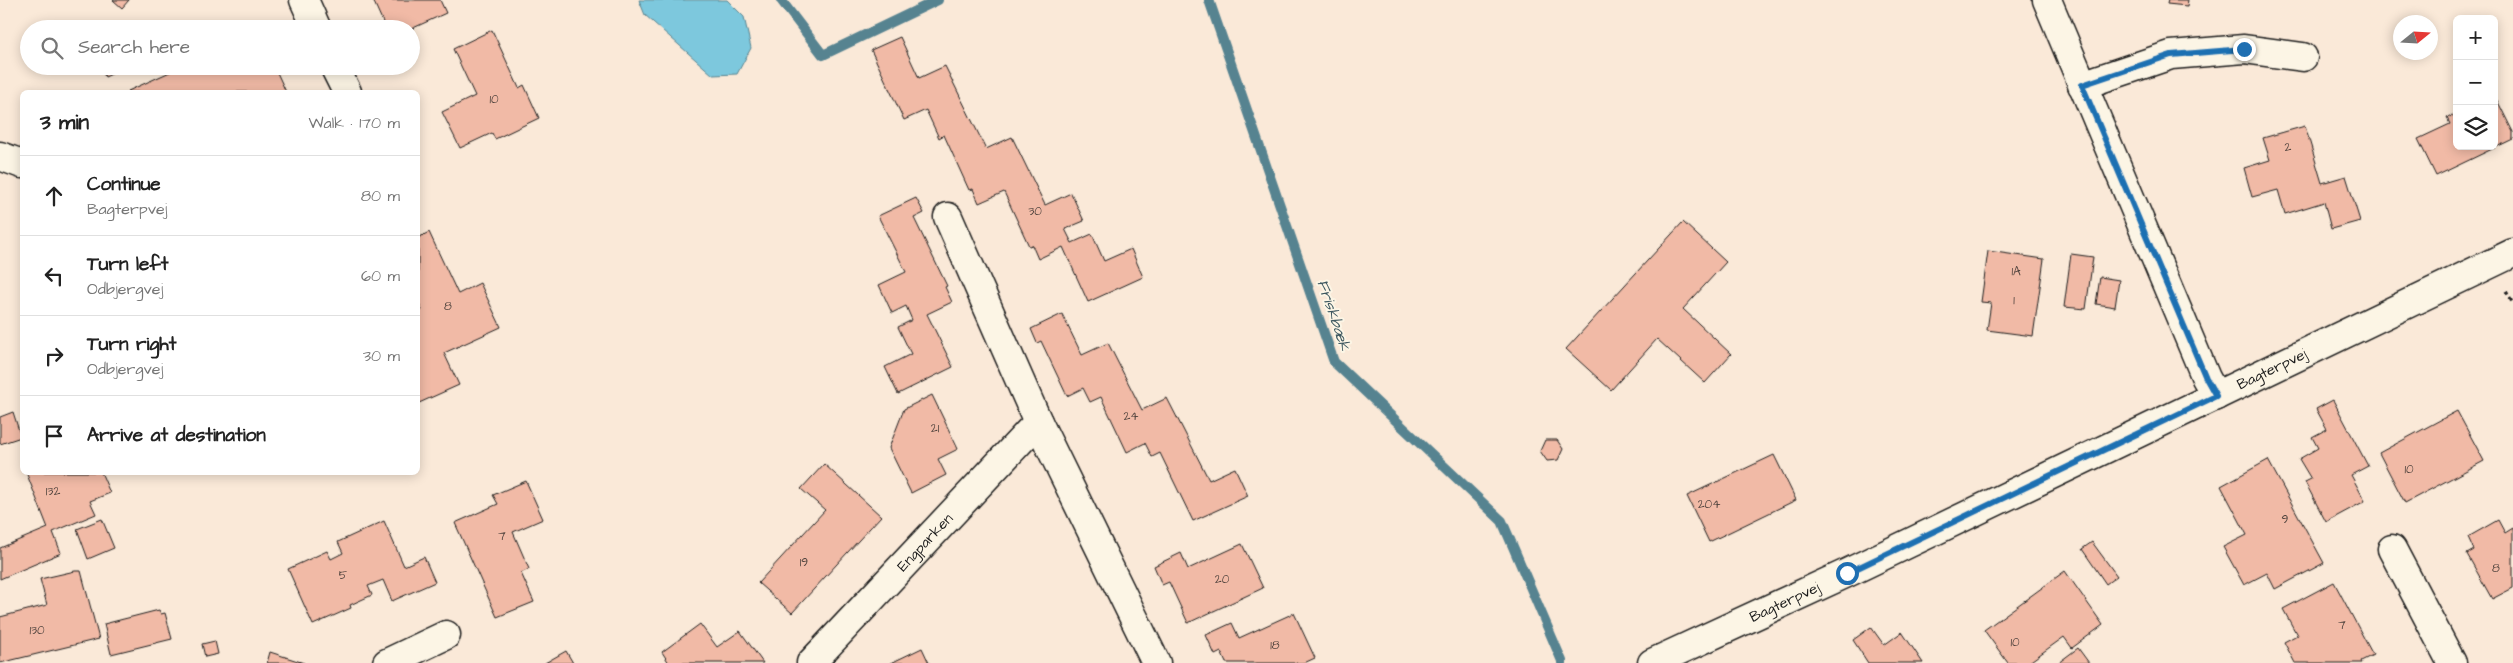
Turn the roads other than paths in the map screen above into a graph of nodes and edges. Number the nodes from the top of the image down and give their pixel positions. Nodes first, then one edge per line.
1 (304, 0) edge
2 (2047, 0) edge
3 (313, 20) edge
4 (2303, 57) dead end
5 (338, 75) edge
6 (2082, 85) junction
7 (345, 90) edge
8 (0, 156) edge
9 (20, 163) edge
10 (948, 217) dead end
11 (2513, 253) edge
12 (2216, 396) junction
13 (1038, 422) junction
14 (2392, 549) dead end
15 (446, 635) dead end
16 (387, 663) edge
17 (811, 663) edge
18 (1156, 663) edge
19 (1652, 663) edge
20 (2452, 663) edge

1 - 3 street
2 - 6 street
4 - 6 street
5 - 7 street
6 - 12 street
8 - 9 street
10 - 13 street
11 - 12 street, Bagterpvej
12 - 19 street, Bagterpvej
13 - 17 street, Engparken
13 - 18 street
14 - 20 street
15 - 16 street

